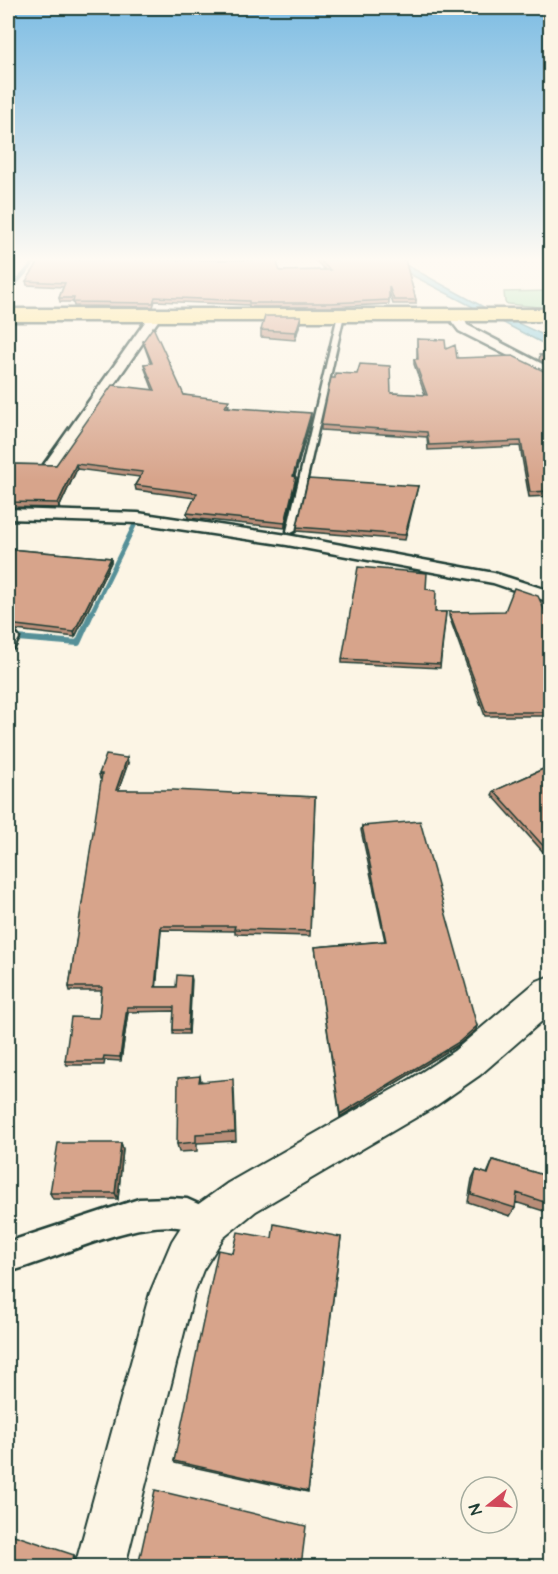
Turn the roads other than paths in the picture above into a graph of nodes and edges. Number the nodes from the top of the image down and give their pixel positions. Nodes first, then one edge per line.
1 (143, 333) edge
2 (337, 333) edge
3 (474, 333) edge
4 (550, 373) edge
5 (50, 466) edge
6 (8, 514) edge
7 (291, 531) dead end
8 (550, 597) edge
9 (550, 992) edge
10 (208, 1223) junction
11 (8, 1257) edge
12 (100, 1566) edge

1 - 5 street
2 - 7 lane
3 - 4 street
6 - 8 street
9 - 10 street
10 - 11 street
10 - 12 street

